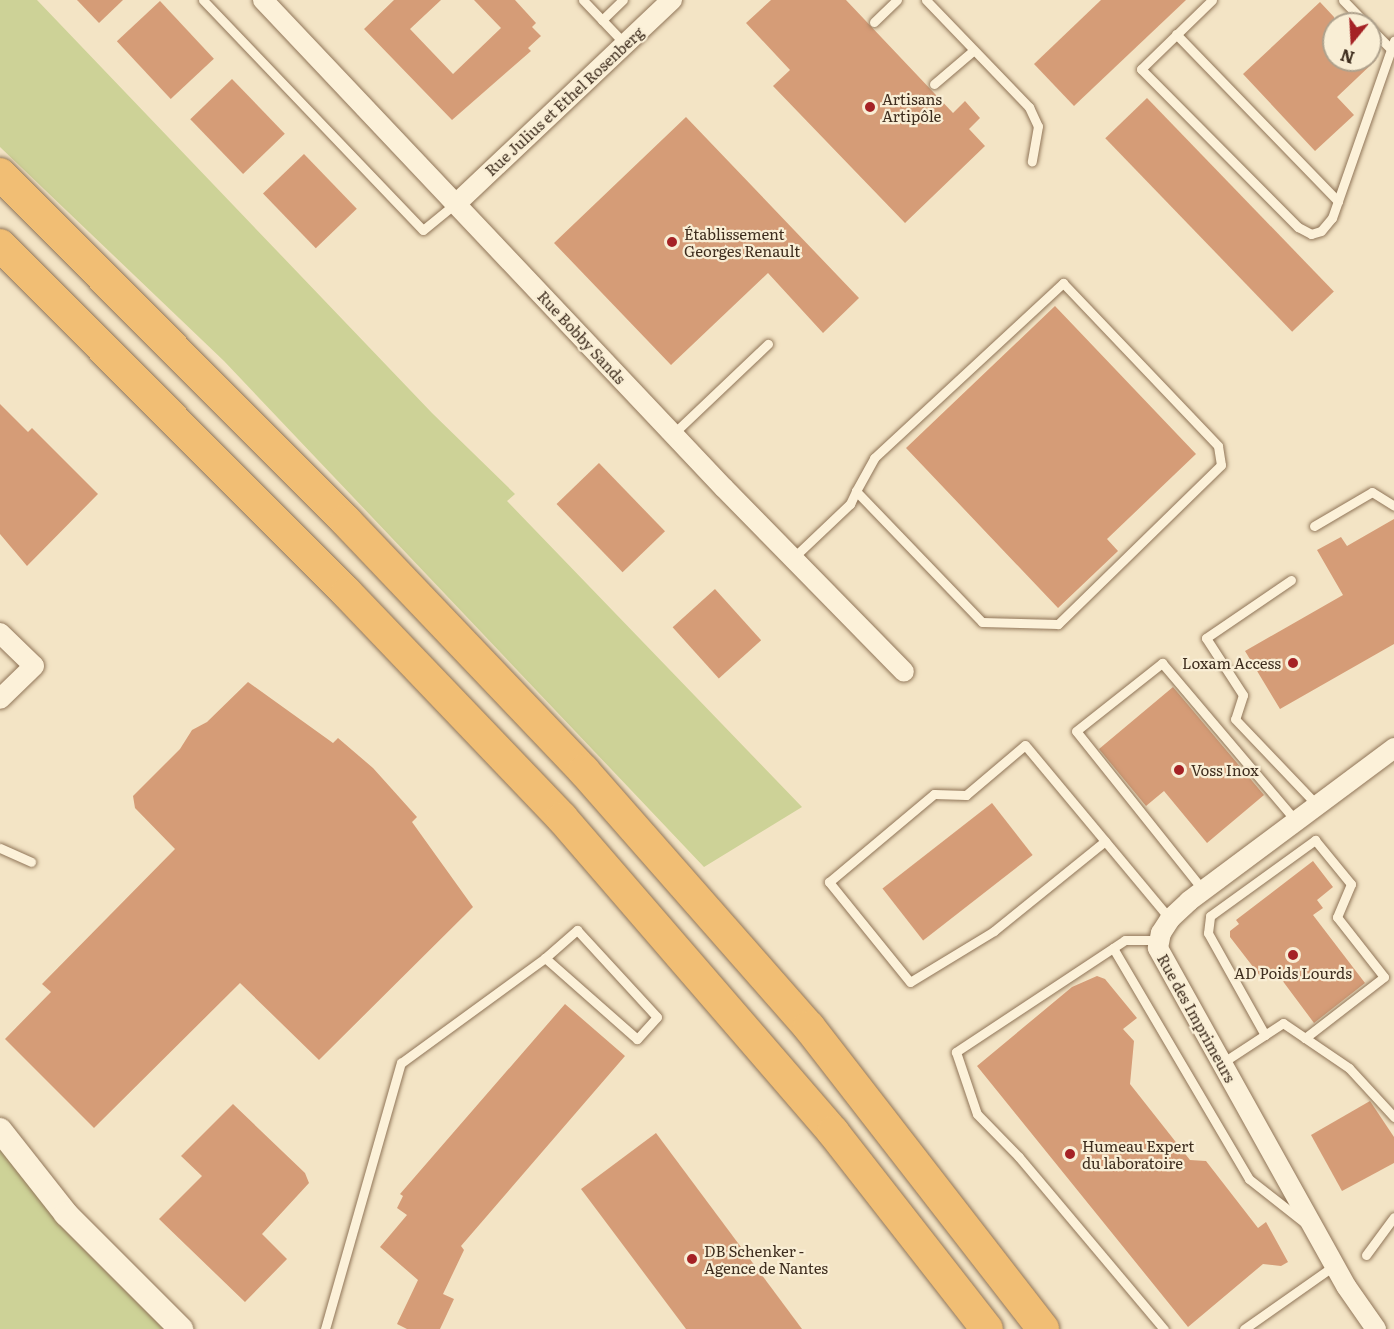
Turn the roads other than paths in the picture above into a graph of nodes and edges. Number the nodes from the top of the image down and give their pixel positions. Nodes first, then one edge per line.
1 (203, 0) edge
2 (263, 0) edge
3 (583, 0) edge
4 (623, 0) edge
5 (672, 0) edge
6 (897, 0) edge
7 (927, 0) edge
8 (1212, 0) edge
9 (1343, 0) edge
10 (1354, 12) edge
11 (602, 20) junction
12 (874, 22) dead end
13 (1176, 34) junction
14 (625, 44) junction
15 (1392, 45) edge
16 (974, 50) junction
17 (934, 84) dead end
18 (1032, 161) dead end
19 (0, 174) edge
20 (1338, 201) junction
21 (457, 203) junction
22 (0, 245) edge
23 (768, 344) dead end
24 (673, 434) junction
25 (856, 491) junction
26 (1394, 506) edge
27 (1314, 526) dead end
28 (793, 558) junction
29 (1291, 580) dead end
30 (0, 633) edge
31 (904, 672) dead end
32 (0, 699) edge
33 (1393, 746) edge
34 (1316, 804) junction
35 (1295, 820) junction
36 (1105, 841) junction
37 (0, 848) edge
38 (31, 862) dead end
39 (1203, 890) junction
40 (1170, 919) junction
41 (1160, 940) junction
42 (1113, 948) junction
43 (545, 958) junction
44 (1265, 1035) junction
45 (1305, 1038) junction
46 (1222, 1063) junction
47 (1394, 1117) edge
48 (0, 1130) edge
49 (1394, 1216) edge
50 (1317, 1233) junction
51 (1366, 1255) dead end
52 (1335, 1265) junction
53 (181, 1329) edge
54 (325, 1329) edge
55 (987, 1329) edge
56 (1043, 1329) edge
57 (1164, 1329) edge
58 (1244, 1329) edge
59 (1376, 1329) edge

1 - 21 lane
2 - 21 street, Rue Bobby Sands
3 - 11 lane
4 - 11 lane
5 - 14 street, Rue Julius et Ethel Rosenberg
6 - 12 lane
7 - 16 lane
8 - 13 lane
9 - 10 lane
11 - 14 lane
13 - 20 lane
13 - 20 lane
14 - 21 street, Rue Julius et Ethel Rosenberg
15 - 20 lane
16 - 17 lane
16 - 18 lane
19 - 56 highway
21 - 24 street, Rue Bobby Sands
22 - 55 highway
23 - 24 lane
24 - 28 street, Rue Bobby Sands
25 - 25 lane
25 - 28 lane
26 - 27 lane
28 - 31 street, Rue Bobby Sands
29 - 34 lane
30 - 32 street
33 - 34 street, Rue des Imprimeurs
34 - 35 street, Rue des Imprimeurs
35 - 39 street, Rue des Imprimeurs
35 - 39 lane
36 - 36 lane
36 - 40 lane
37 - 38 lane
39 - 40 street, Rue des Imprimeurs
40 - 41 street, Rue des Imprimeurs
41 - 42 lane
41 - 46 street, Rue des Imprimeurs
42 - 50 lane
42 - 57 lane
43 - 43 lane
43 - 54 lane
44 - 45 lane
44 - 45 lane
44 - 46 lane
45 - 47 lane
46 - 50 street, Rue des Imprimeurs
48 - 53 street
49 - 51 lane
50 - 52 street, Rue des Imprimeurs
52 - 58 lane
52 - 59 street, Rue des Imprimeurs

